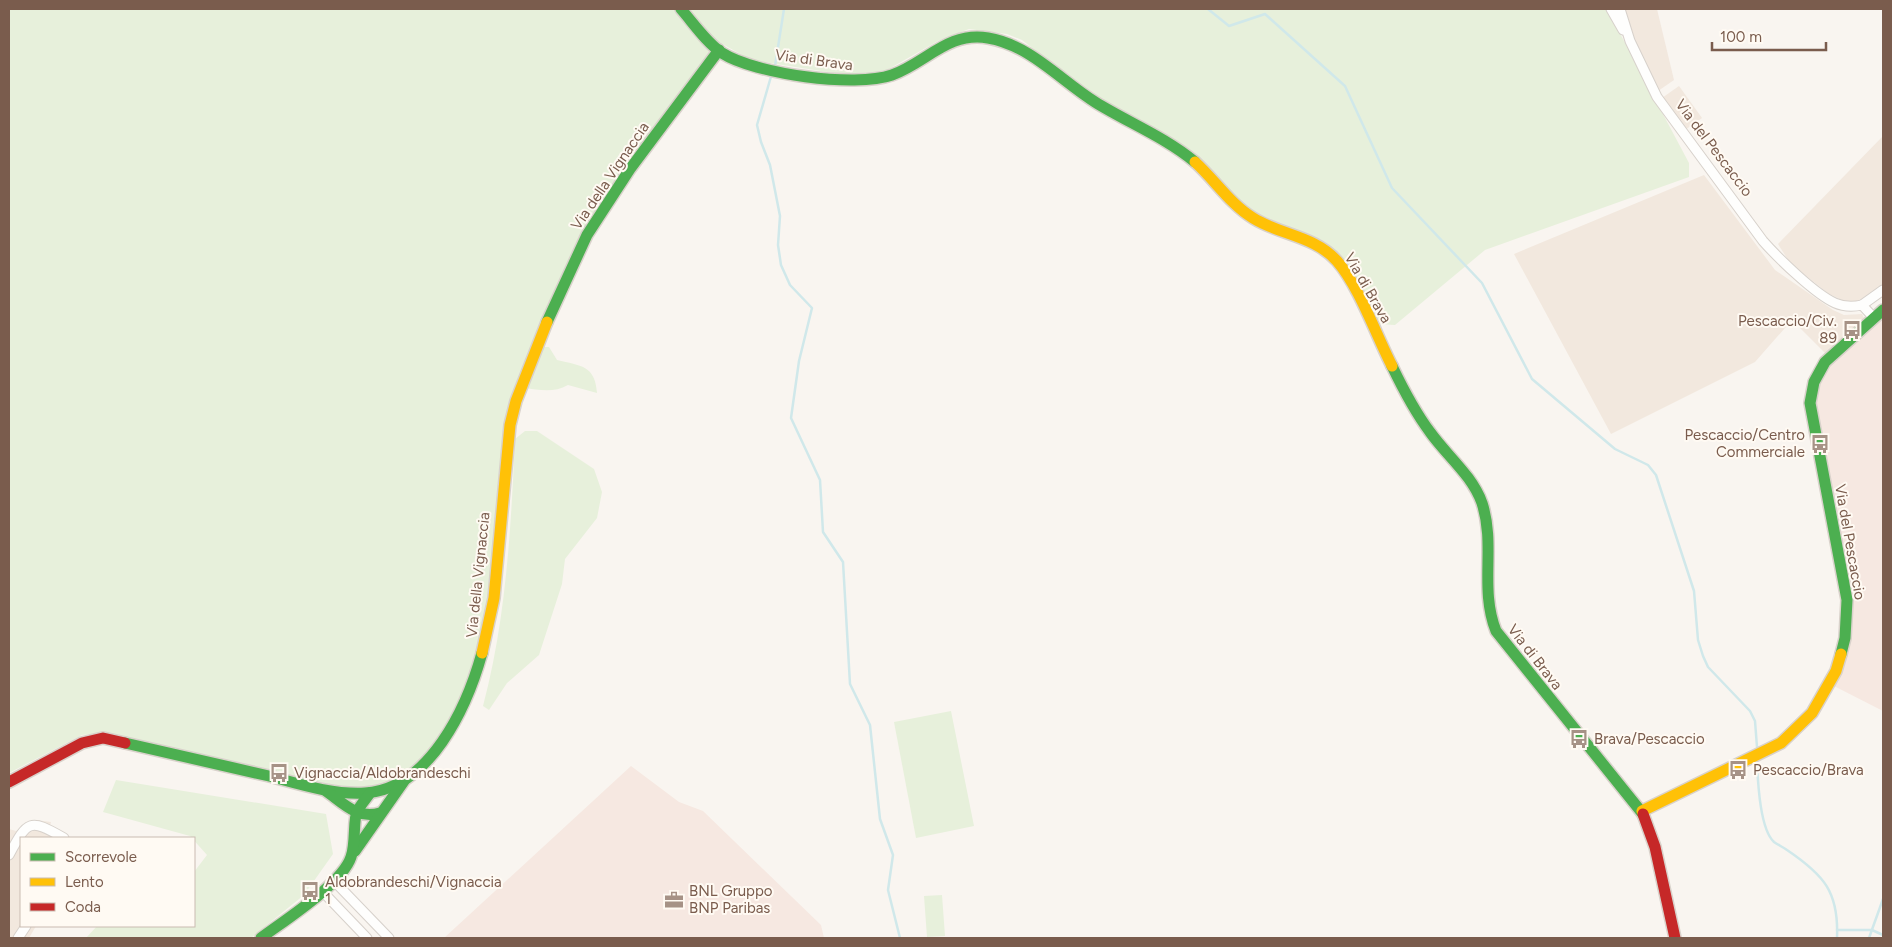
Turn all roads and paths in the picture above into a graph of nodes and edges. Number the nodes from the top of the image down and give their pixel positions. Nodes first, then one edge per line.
1 (681, 9) edge
2 (1611, 9) edge
3 (1620, 9) edge
4 (1630, 40) junction
5 (719, 50) junction
6 (1883, 290) edge
7 (1862, 305) junction
8 (1879, 314) edge
9 (404, 781) junction
10 (9, 782) edge
11 (323, 789) junction
12 (370, 793) junction
13 (1642, 811) junction
14 (356, 813) junction
15 (380, 813) junction
16 (62, 837) edge
17 (9, 855) edge
18 (351, 858) junction
19 (334, 881) junction
20 (322, 891) junction
21 (25, 927) edge
22 (18, 938) edge
23 (261, 938) edge
24 (367, 938) edge
25 (389, 938) edge
26 (1675, 938) edge

1 - 5 street, Via di Brava
2 - 4 street, Via del Pescaccio
3 - 4 street, Via del Pescaccio
4 - 7 street, Via del Pescaccio
5 - 9 street, Via della Vignaccia
5 - 13 street, Via di Brava
6 - 7 street
7 - 8 street, Via del Pescaccio
8 - 13 street, Via del Pescaccio
9 - 12 street, Via della Vignaccia
9 - 15 street
10 - 11 street, Via della Vignaccia
11 - 12 street, Via della Vignaccia
11 - 14 street
12 - 14 street
12 - 15 street
13 - 26 street, Via di Brava
14 - 15 street
14 - 18 street
15 - 18 street
16 - 17 street
18 - 19 street
19 - 20 street
19 - 25 street
20 - 23 street
20 - 24 street
21 - 22 street

